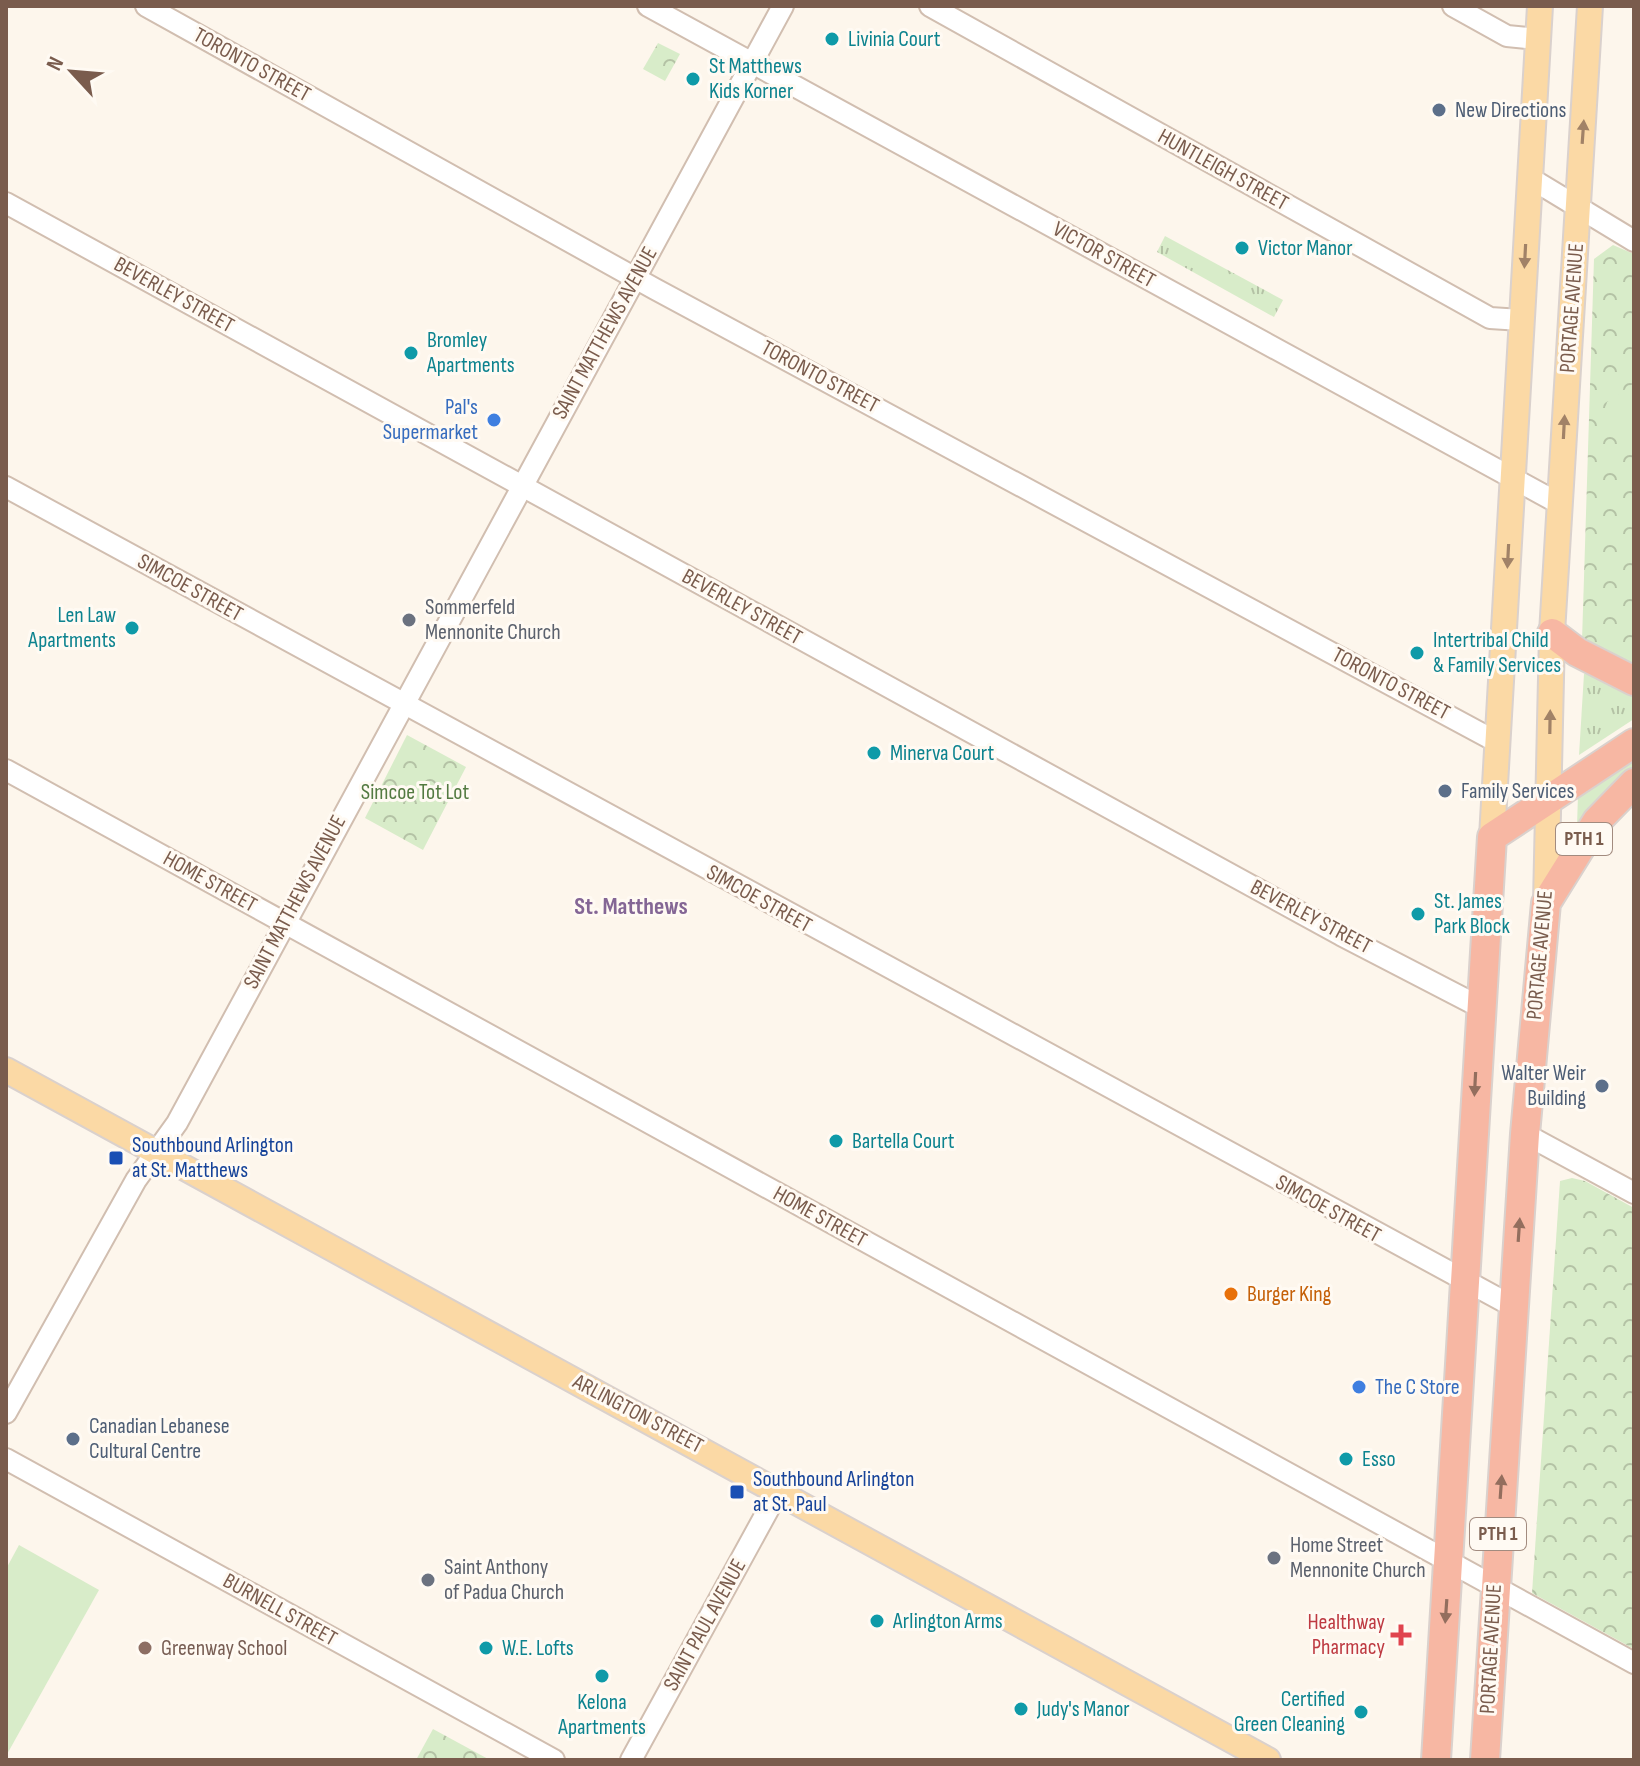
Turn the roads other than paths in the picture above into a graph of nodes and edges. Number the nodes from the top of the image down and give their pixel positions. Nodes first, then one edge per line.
1 (146, 6) edge
2 (648, 6) edge
3 (783, 6) edge
4 (930, 6) edge
5 (1453, 6) edge
6 (1540, 6) edge
7 (1590, 6) edge
8 (1538, 39) junction
9 (752, 63) junction
10 (1530, 178) junction
11 (6, 203) edge
12 (1578, 210) junction
13 (1634, 241) edge
14 (635, 278) junction
15 (1521, 320) junction
16 (1513, 478) junction
17 (521, 486) junction
18 (6, 487) edge
19 (1560, 504) junction
20 (1552, 633) junction
21 (1634, 681) edge
22 (402, 704) junction
23 (1497, 742) junction
24 (1634, 743) edge
25 (6, 770) edge
26 (1634, 783) edge
27 (1549, 800) junction
28 (1492, 837) junction
29 (1546, 903) junction
30 (284, 923) junction
31 (1480, 1007) junction
32 (6, 1070) edge
33 (1525, 1134) junction
34 (156, 1152) junction
35 (1634, 1193) edge
36 (1464, 1283) junction
37 (1514, 1307) junction
38 (6, 1413) edge
39 (6, 1459) edge
40 (779, 1490) junction
41 (1450, 1562) junction
42 (1494, 1586) junction
43 (1634, 1663) edge
44 (554, 1760) edge
45 (631, 1760) edge
46 (1268, 1760) edge
47 (1436, 1760) edge
48 (1485, 1760) edge

1 - 14 street, TORONTO STREET
2 - 9 street, VICTOR STREET
3 - 9 street, SAINT MATTHEWS AVENUE
4 - 15 street, HUNTLEIGH STREET
5 - 8 street
6 - 8 main road, PORTAGE AVENUE
12 -> 7 main road, PORTAGE AVENUE
8 - 10 main road, PORTAGE AVENUE
9 - 14 street, SAINT MATTHEWS AVENUE
9 - 16 street, VICTOR STREET
10 - 12 street
10 -> 15 main road, PORTAGE AVENUE
11 - 17 street, BEVERLEY STREET
12 - 13 street
19 -> 12 main road, PORTAGE AVENUE
14 - 17 street, SAINT MATTHEWS AVENUE
14 - 23 street, TORONTO STREET
15 - 16 main road, PORTAGE AVENUE
16 - 19 street, VICTOR STREET
16 -> 23 main road, PORTAGE AVENUE
17 - 22 street, SAINT MATTHEWS AVENUE
17 - 31 street, BEVERLEY STREET
18 - 22 street, SIMCOE STREET
19 - 20 main road, PORTAGE AVENUE
20 - 21 highway
27 -> 20 main road, PORTAGE AVENUE
22 - 30 street, SAINT MATTHEWS AVENUE
22 - 36 street, SIMCOE STREET
23 - 28 main road, PORTAGE AVENUE
24 - 27 highway, PTH 1
25 - 30 street, HOME STREET
26 - 29 highway, PTH 1
27 - 28 highway, PTH 1
27 - 29 main road, PORTAGE AVENUE
28 - 31 highway, PORTAGE AVENUE / PTH 1
29 - 33 highway, PORTAGE AVENUE / PTH 1
30 - 34 street, SAINT MATTHEWS AVENUE
30 - 41 street, HOME STREET
31 -> 36 highway, PORTAGE AVENUE / PTH 1
32 - 34 main road, ARLINGTON STREET
33 - 35 street
37 -> 33 highway, PORTAGE AVENUE / PTH 1
34 - 38 street, SAINT MATTHEWS AVENUE
34 - 40 main road, ARLINGTON STREET
36 - 37 street, SIMCOE STREET
36 - 41 highway, PORTAGE AVENUE / PTH 1
42 -> 37 highway, PORTAGE AVENUE / PTH 1
39 - 44 street, BURNELL STREET
40 - 45 street, SAINT PAUL AVENUE
40 - 46 main road, ARLINGTON STREET
41 - 42 street, HOME STREET
41 -> 47 highway, PORTAGE AVENUE / PTH 1
42 - 43 street, HOME STREET
42 - 48 highway, PORTAGE AVENUE / PTH 1

